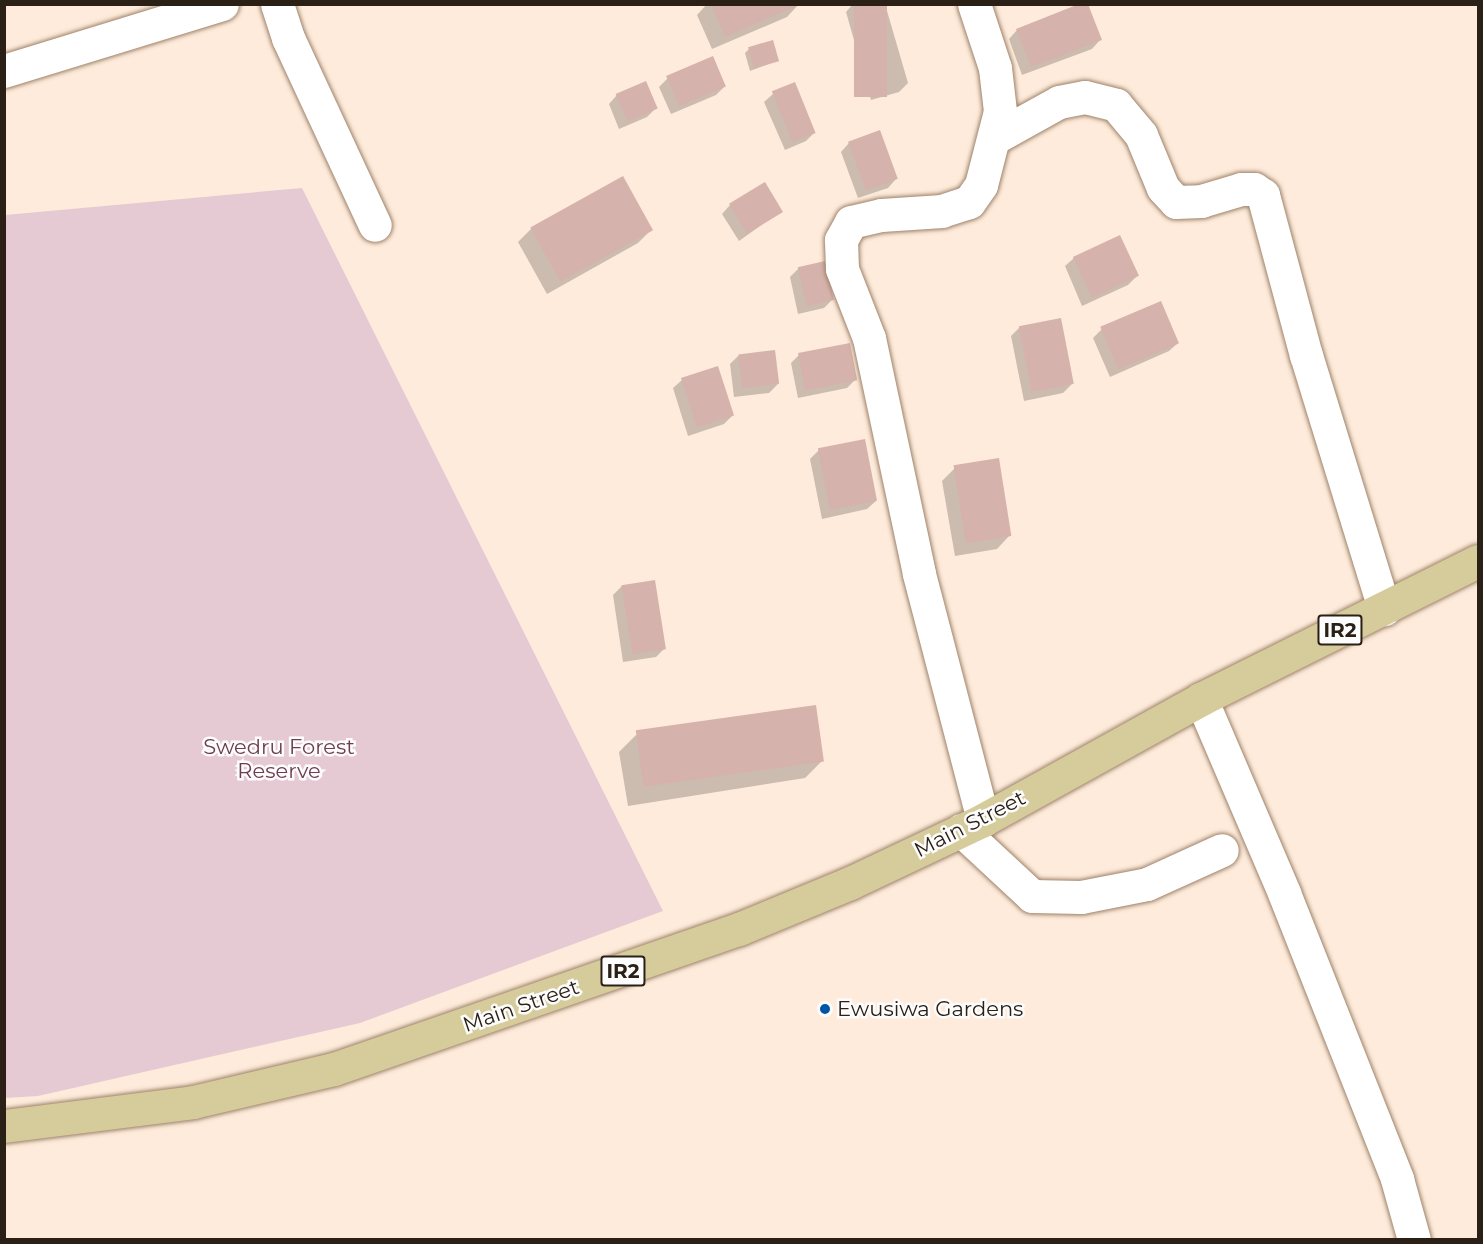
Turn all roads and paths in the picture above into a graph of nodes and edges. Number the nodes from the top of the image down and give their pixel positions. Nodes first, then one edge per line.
1 (222, 4) edge
2 (277, 4) edge
3 (974, 4) edge
4 (4, 71) edge
5 (994, 138) junction
6 (375, 225) dead end
7 (1479, 561) edge
8 (1384, 609) junction
9 (1200, 699) junction
10 (972, 825) junction
11 (1222, 850) dead end
12 (4, 1126) edge
13 (1414, 1239) edge

1 - 4 street
2 - 6 street
3 - 5 street
5 - 8 street
5 - 10 street
7 - 8 main road, IR2
8 - 9 main road, IR2
9 - 10 main road, Main Street / IR2
9 - 13 street
10 - 11 street
10 - 12 main road, Main Street / IR2

